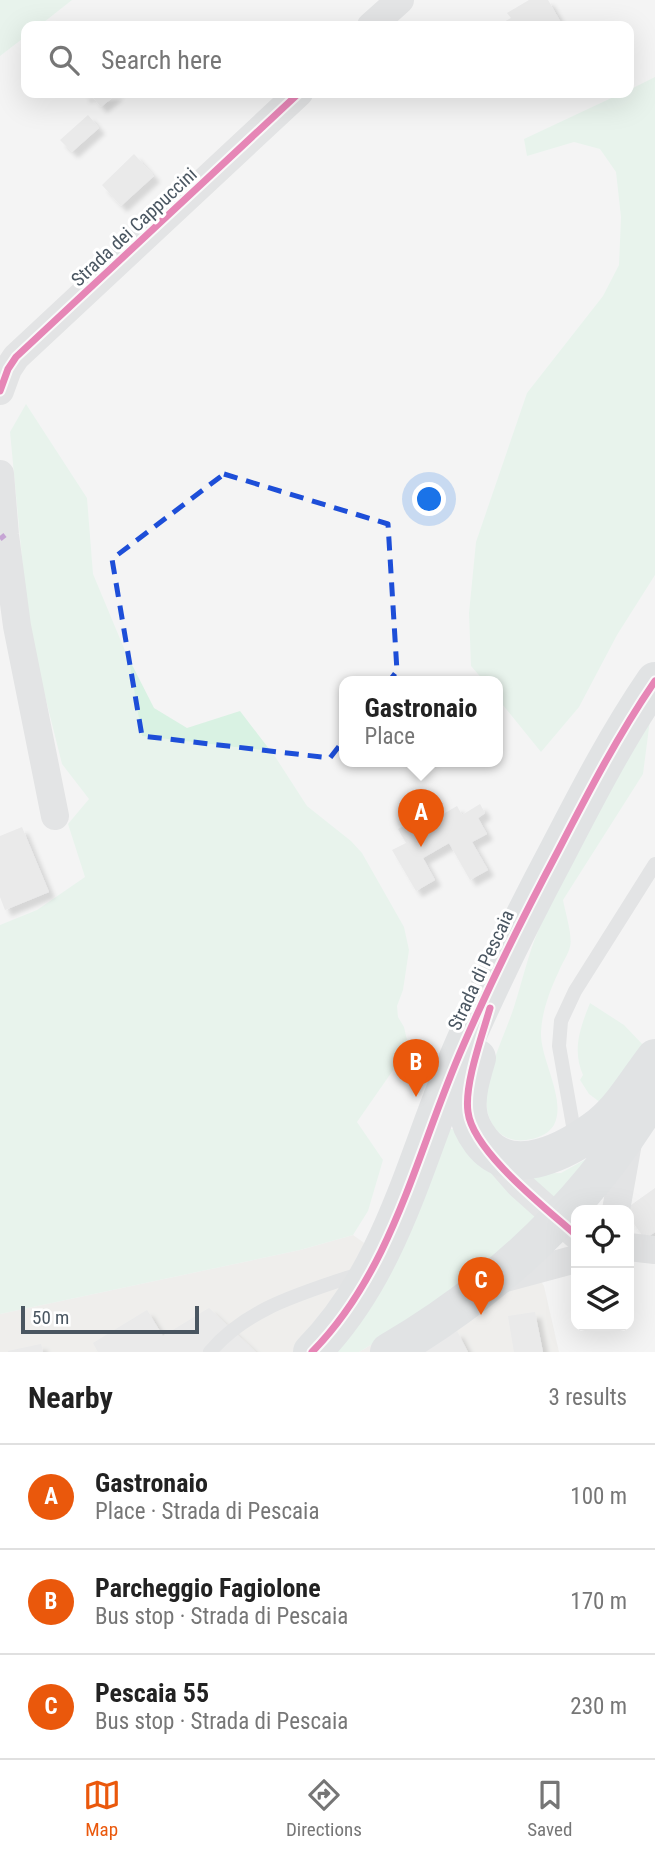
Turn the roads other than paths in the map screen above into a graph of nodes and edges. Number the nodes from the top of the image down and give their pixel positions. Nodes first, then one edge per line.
1 (400, 0) edge
2 (377, 21) edge
3 (293, 98) edge
4 (8, 353) edge
5 (0, 391) edge
6 (0, 474) edge
7 (655, 681) edge
8 (55, 816) dead end
9 (655, 864) edge
10 (502, 961) junction
11 (655, 1058) edge
12 (655, 1091) edge
13 (630, 1133) junction
14 (576, 1142) junction
15 (488, 1148) junction
16 (617, 1205) edge
17 (568, 1228) edge
18 (634, 1248) edge
19 (655, 1250) edge
20 (571, 1260) edge
21 (373, 1269) junction
22 (492, 1282) junction
23 (210, 1352) edge
24 (312, 1352) edge
25 (389, 1352) edge

1 - 2 street
3 - 4 street, Strada dei Cappuccini
4 - 5 street, Strada dei Cappuccini
6 - 8 street
7 - 10 main road, Strada di Pescaia
9 - 14 lane
10 - 15 main road
10 - 21 main road, Strada di Pescaia
11 - 14 main road
12 - 13 main road
13 - 16 street
13 - 17 main road
14 - 15 main road
15 - 17 street
17 - 22 main road
18 - 19 street
20 - 22 street
21 - 23 lane
21 - 24 main road, Strada di Pescaia
22 - 25 main road

